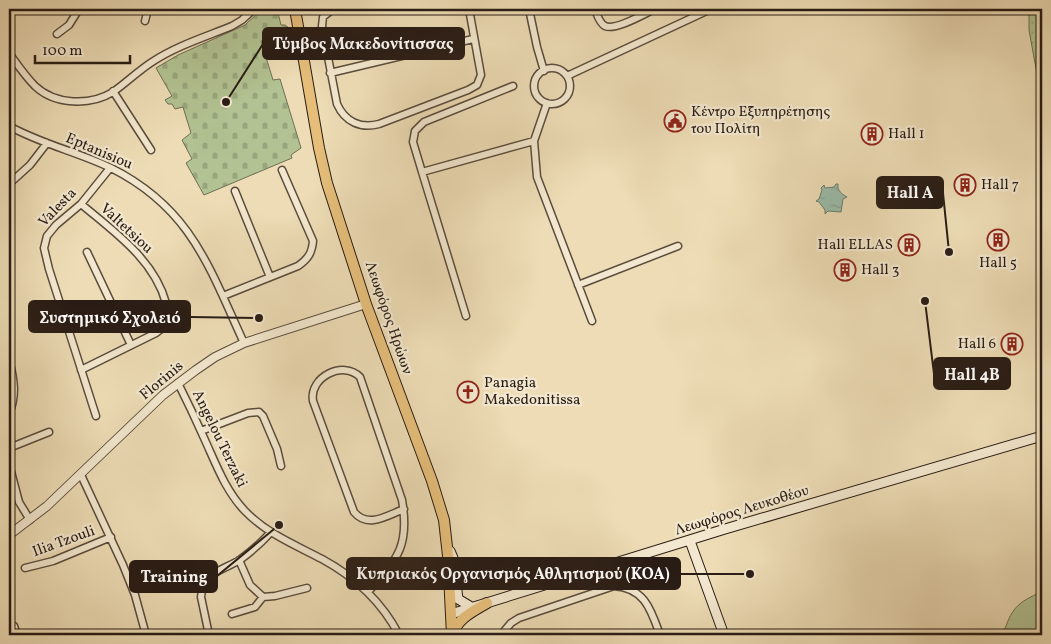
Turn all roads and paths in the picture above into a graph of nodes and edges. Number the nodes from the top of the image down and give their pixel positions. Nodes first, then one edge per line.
1 (79, 9) edge
2 (148, 9) edge
3 (254, 9) edge
4 (296, 9) edge
5 (334, 9) edge
6 (469, 9) edge
7 (529, 9) edge
8 (595, 9) edge
9 (654, 9) edge
10 (711, 9) edge
11 (145, 21) dead end
12 (57, 34) dead end
13 (473, 39) junction
14 (9, 53) edge
15 (544, 71) junction
16 (330, 74) junction
17 (567, 76) junction
18 (513, 86) dead end
19 (113, 91) junction
20 (547, 103) junction
21 (9, 126) edge
22 (534, 141) junction
23 (47, 144) junction
24 (151, 150) dead end
25 (110, 168) junction
26 (282, 170) dead end
27 (422, 172) junction
28 (9, 184) edge
29 (235, 191) dead end
30 (81, 204) junction
31 (678, 246) dead end
32 (87, 252) dead end
33 (270, 277) junction
34 (578, 285) junction
35 (223, 296) junction
36 (366, 304) junction
37 (466, 316) dead end
38 (592, 321) dead end
39 (244, 343) junction
40 (131, 345) junction
41 (9, 359) edge
42 (81, 370) junction
43 (178, 383) junction
44 (9, 414) edge
45 (96, 416) dead end
46 (201, 431) junction
47 (49, 432) dead end
48 (1042, 436) edge
49 (9, 448) edge
50 (9, 464) edge
51 (281, 466) dead end
52 (81, 475) junction
53 (404, 509) junction
54 (30, 520) junction
55 (271, 532) junction
56 (9, 535) edge
57 (111, 538) junction
58 (690, 541) junction
59 (448, 549) junction
60 (239, 560) junction
61 (25, 568) dead end
62 (307, 588) dead end
63 (368, 592) junction
64 (262, 598) junction
65 (487, 603) junction
66 (473, 608) junction
67 (232, 614) dead end
68 (450, 614) junction
69 (14, 626) dead end
70 (18, 635) edge
71 (146, 635) edge
72 (209, 635) edge
73 (399, 635) edge
74 (452, 635) edge
75 (501, 635) edge
76 (660, 635) edge
77 (724, 635) edge

1 - 12 street
2 - 11 street
3 - 19 street
4 - 36 main road, Λεωφόρος Ηρώων
5 - 16 street
6 - 13 street
7 - 15 street
8 - 9 street
10 - 17 street
13 - 16 street
13 - 16 street
14 - 19 street
15 - 17 street
15 - 20 street
17 - 20 street
18 - 27 street
19 - 24 street
20 - 22 street
21 - 23 street, Eptanisiou
22 - 27 street
22 - 34 street
23 - 25 street, Eptanisiou
23 - 28 street
25 - 30 street, Valesta
25 - 35 street, Eptanisiou
26 - 33 street
27 - 37 street
29 - 33 street
30 - 40 street, Valtetsiou
30 - 42 street, Valesta
31 - 34 street
32 - 40 street
33 - 35 street
34 - 38 street
35 - 39 street, Eptanisiou
36 - 39 street, Florinis
36 - 59 main road, Λεωφόρος Ηρώων
39 - 43 street, Florinis
40 - 42 street, Valtetsiou
41 - 44 street
42 - 45 street, Valesta
43 - 46 street, Angelou Terzaki
43 - 52 street, Florinis
46 - 51 street
46 - 55 street, Angelou Terzaki
47 - 49 street
48 - 58 main road, Λεωφόρος Λευκοθέου
50 - 54 street
52 - 54 street, Florinis
52 - 57 street
53 - 53 street
53 - 63 street
54 - 56 street, Florinis
55 - 60 street
55 - 63 street, Angelou Terzaki
57 - 61 street, Ilia Tzouli
57 - 71 street
58 - 65 main road, Λεωφόρος Λευκοθέου
58 - 77 main road
59 - 66 main road
59 - 68 main road, Λεωφόρος Ηρώων
60 - 64 street
60 - 72 street
62 - 64 street
63 - 73 street, Angelou Terzaki
64 - 67 street
65 - 66 main road, Λεωφόρος Λευκοθέου
65 - 74 main road
66 - 68 main road, Λεωφόρος Λευκοθέου
68 - 74 main road, Λεωφόρος Ηρώων
69 - 70 street
75 - 76 street

